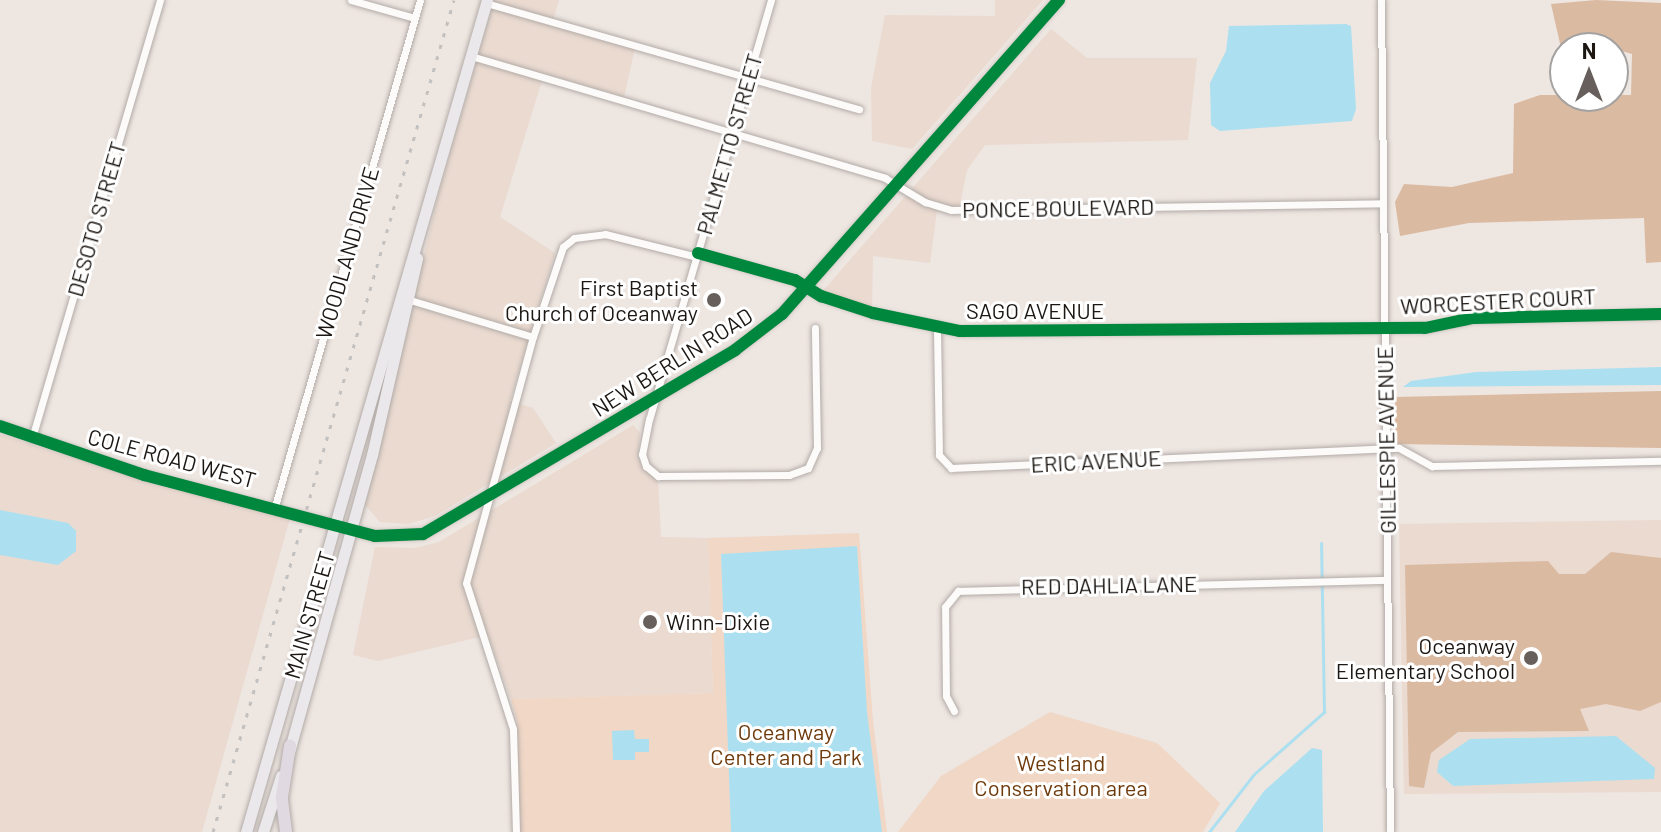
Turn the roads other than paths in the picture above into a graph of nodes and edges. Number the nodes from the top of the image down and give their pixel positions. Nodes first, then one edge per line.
1 (160, 0) edge
2 (351, 0) edge
3 (420, 0) edge
4 (771, 0) edge
5 (1059, 0) edge
6 (1381, 0) edge
7 (487, 1) edge
8 (415, 18) junction
9 (471, 56) junction
10 (749, 78) junction
11 (859, 109) dead end
12 (733, 133) junction
13 (900, 184) junction
14 (1383, 203) junction
15 (425, 214) junction
16 (697, 255) junction
17 (808, 288) junction
18 (410, 300) junction
19 (1661, 314) edge
20 (1384, 326) junction
21 (815, 328) dead end
22 (937, 329) junction
23 (533, 337) junction
24 (658, 397) junction
25 (0, 426) edge
26 (32, 438) junction
27 (1386, 448) junction
28 (1661, 461) edge
29 (489, 498) junction
30 (275, 506) junction
31 (335, 524) junction
32 (350, 529) junction
33 (1386, 580) junction
34 (954, 711) dead end
35 (290, 746) junction
36 (246, 832) edge
37 (263, 832) edge
38 (286, 832) edge
39 (516, 832) edge
40 (1390, 832) edge

1 - 26 street, DESOTO STREET
2 - 8 street
3 - 8 street, WOODLAND DRIVE
4 - 10 street, PALMETTO STREET
5 - 13 street, NEW BERLIN ROAD
6 - 14 street, GILLESPIE AVENUE
7 - 9 main road, MAIN STREET
7 - 10 street
8 - 30 street, WOODLAND DRIVE
9 - 12 street, PONCE BOULEVARD
9 - 15 main road, MAIN STREET
10 - 11 street
10 - 12 street, PALMETTO STREET
12 - 13 street, PONCE BOULEVARD
12 - 16 street, PALMETTO STREET
13 - 14 street, PONCE BOULEVARD
13 - 17 street, NEW BERLIN ROAD
14 - 20 street, GILLESPIE AVENUE
15 - 18 main road, MAIN STREET
15 - 31 main road, MAIN STREET
16 - 17 street, SAGO AVENUE
16 - 23 street, SAGO AVENUE
16 - 24 street, PALMETTO STREET
17 - 22 street, SAGO AVENUE
17 - 24 street, NEW BERLIN ROAD
18 - 23 street
18 - 32 main road, MAIN STREET
19 - 20 street, WORCESTER COURT
20 - 22 street, SAGO AVENUE
20 - 27 street, GILLESPIE AVENUE
21 - 24 street, PALMETTO STREET
22 - 27 street, ERIC AVENUE
23 - 29 street
24 - 29 street, NEW BERLIN ROAD
25 - 26 street, COLE ROAD WEST
26 - 30 street, COLE ROAD WEST
27 - 28 street
27 - 33 street, GILLESPIE AVENUE
29 - 32 street, NEW BERLIN ROAD
29 - 39 street
30 - 31 street, COLE ROAD WEST
31 - 32 street, NEW BERLIN ROAD
31 - 36 main road, MAIN STREET
32 - 35 main road, MAIN STREET
33 - 34 street, RED DAHLIA LANE
33 - 40 street, GILLESPIE AVENUE
35 - 37 main road, MAIN STREET
35 - 38 highway

